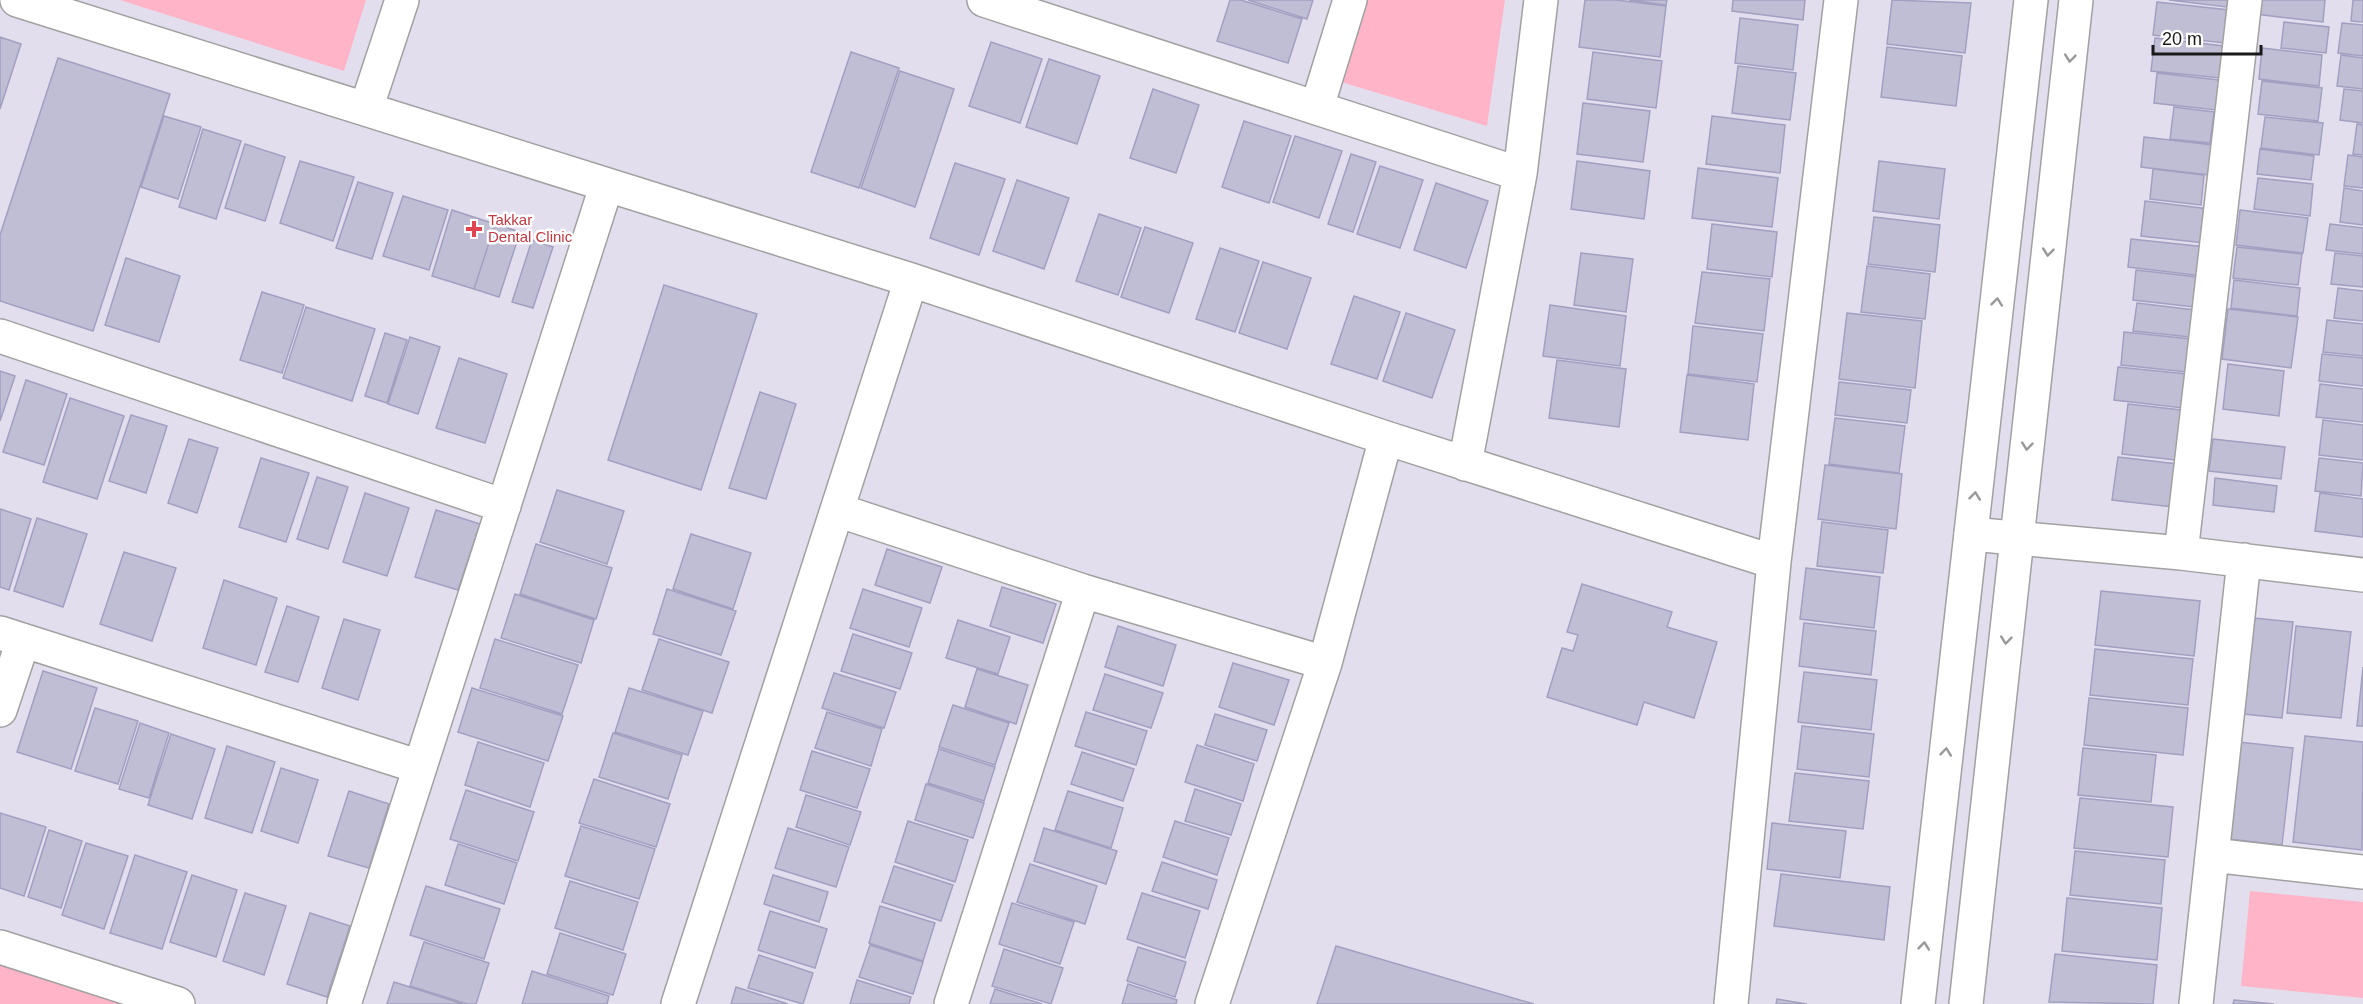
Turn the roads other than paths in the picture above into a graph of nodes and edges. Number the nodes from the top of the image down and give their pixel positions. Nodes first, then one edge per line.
1 (17, 0) edge
2 (402, 0) edge
3 (984, 0) edge
4 (1350, 0) edge
5 (1541, 0) edge
6 (1841, 0) edge
7 (2031, 0) edge
8 (2076, 0) edge
9 (2245, 0) edge
10 (1048, 10) edge
11 (1317, 107) junction
12 (366, 109) junction
13 (1520, 174) junction
14 (606, 186) junction
15 (911, 280) junction
16 (0, 336) edge
17 (1386, 438) junction
18 (1465, 464) junction
19 (504, 506) junction
20 (837, 510) junction
21 (1971, 534) junction
22 (2017, 538) junction
23 (2181, 553) junction
24 (2244, 560) junction
25 (1774, 562) junction
26 (2363, 575) edge
27 (1083, 591) junction
28 (11, 637) edge
29 (1324, 663) junction
30 (0, 710) edge
31 (420, 767) junction
32 (2212, 855) junction
33 (2363, 872) edge
34 (0, 947) edge
35 (178, 1004) edge
36 (344, 1004) edge
37 (678, 1004) edge
38 (951, 1004) edge
39 (1212, 1004) edge
40 (1731, 1004) edge
41 (1918, 1004) edge
42 (1966, 1004) edge
43 (2196, 1004) edge

1 - 12 street
2 - 12 street
3 - 10 street
4 - 11 street
5 - 13 street
6 - 25 street
21 -> 7 street
8 -> 22 street
9 - 23 street
10 - 11 street
11 - 13 street
12 - 14 street
13 - 18 street
14 - 15 street
14 - 19 street
15 - 17 street
15 - 20 street
16 - 19 street
17 - 18 street
17 - 29 street
18 - 25 street
19 - 31 street
20 - 27 street
20 - 37 street
21 - 22 street
41 -> 21 street
22 - 23 street
22 -> 42 street
23 - 24 street
24 - 26 street
24 - 32 street
25 - 40 street
27 - 29 street
27 - 38 street
28 - 30 street
28 - 31 street
29 - 39 street
31 - 36 street
32 - 33 street
32 - 43 street
34 - 35 street

